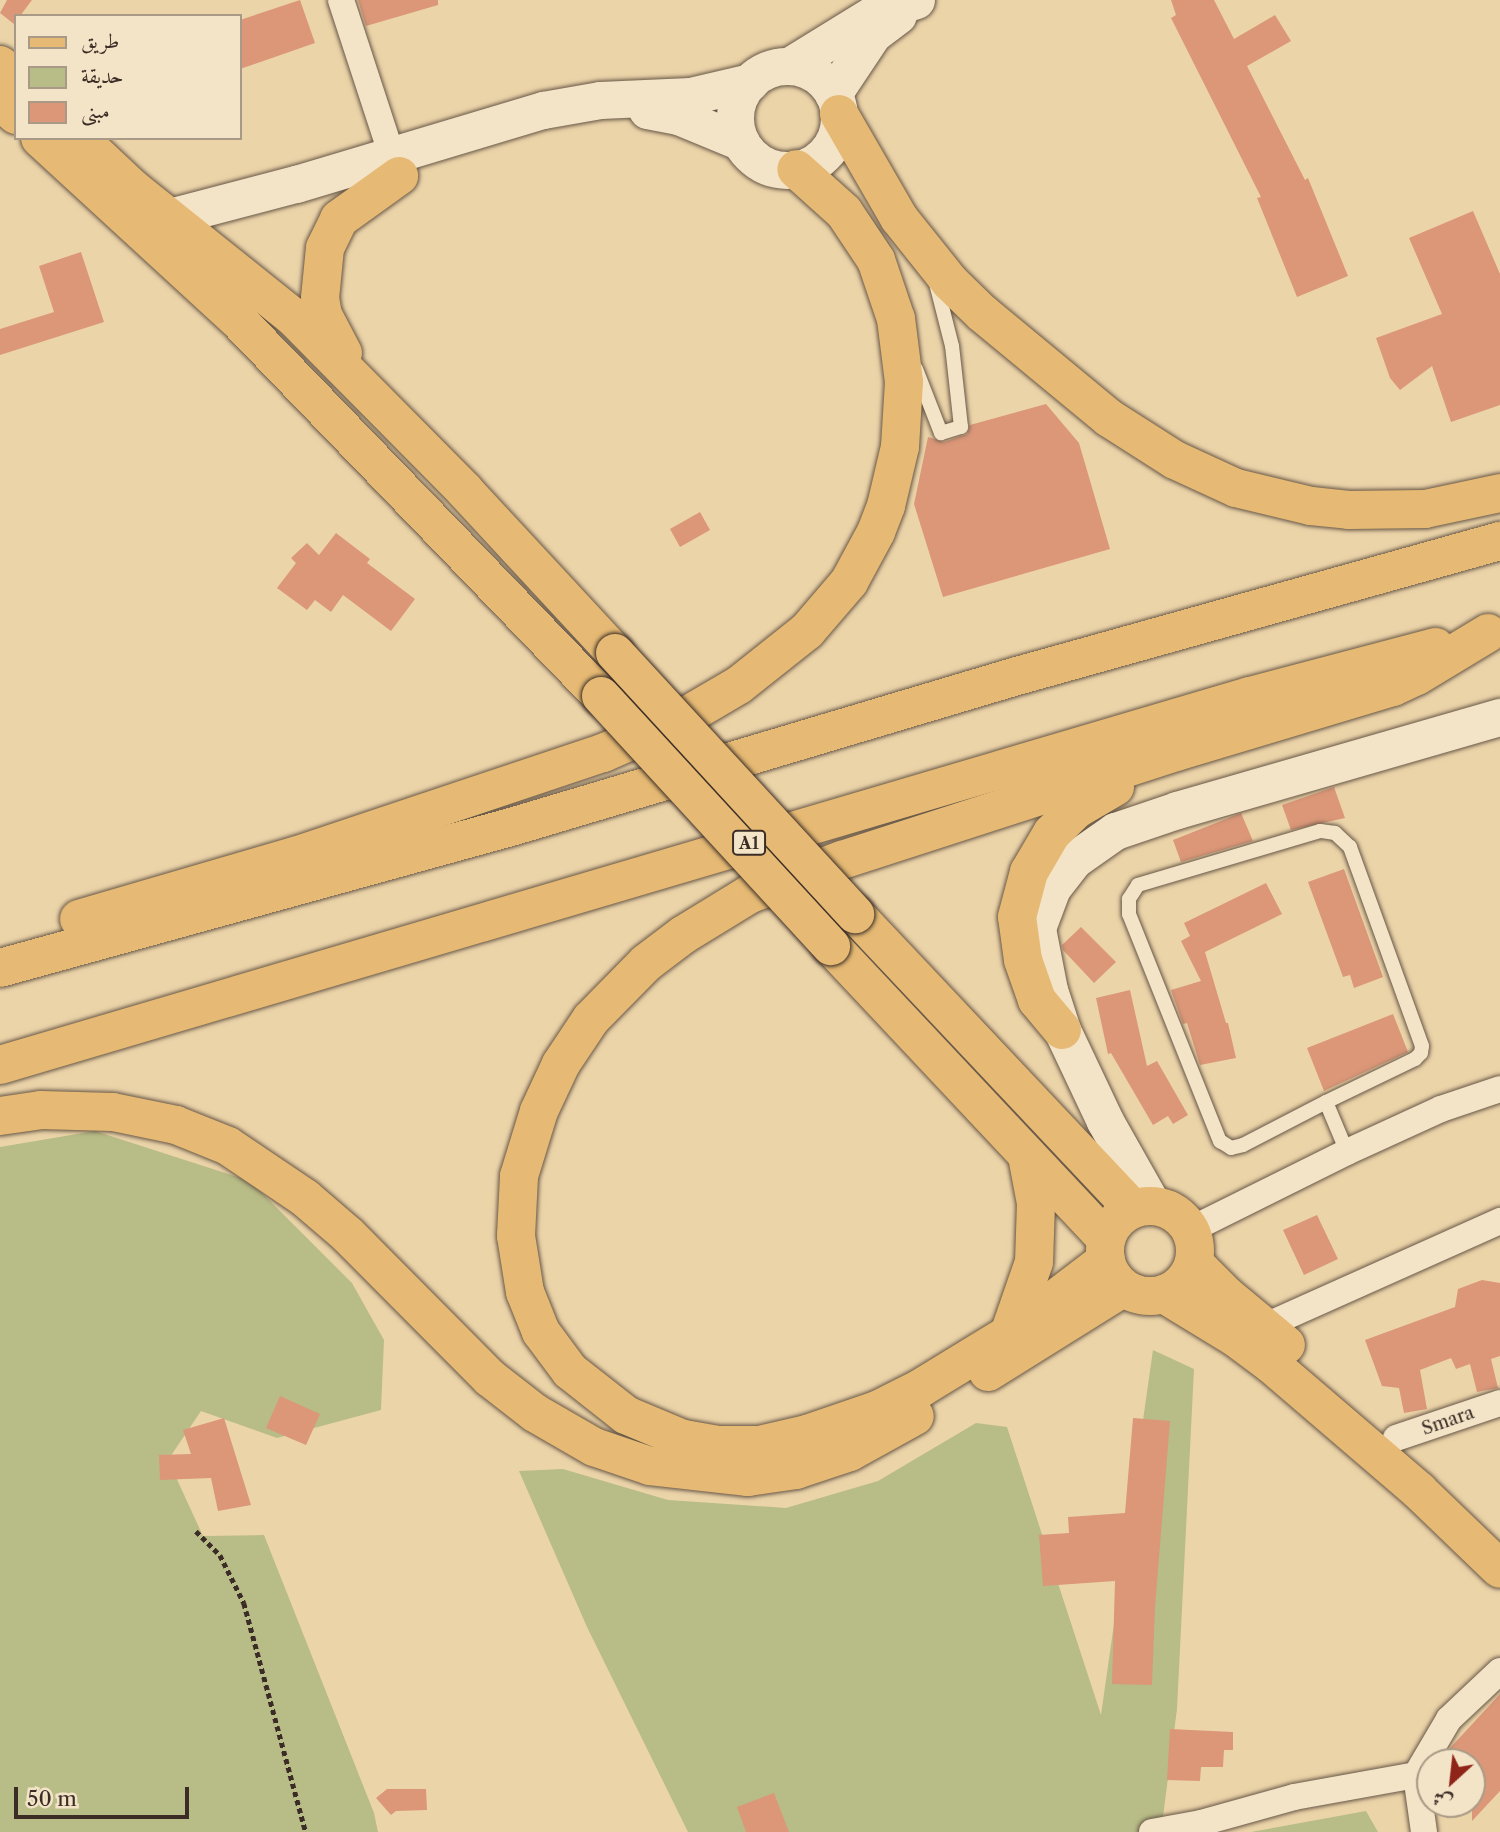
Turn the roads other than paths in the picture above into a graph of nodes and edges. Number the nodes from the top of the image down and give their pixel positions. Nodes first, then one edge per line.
1 (341, 0) edge
2 (916, 0) edge
3 (0, 65) edge
4 (789, 66) junction
5 (14, 78) edge
6 (750, 82) junction
7 (0, 100) edge
8 (836, 104) junction
9 (14, 113) edge
10 (43, 140) edge
11 (81, 140) edge
12 (741, 142) junction
13 (395, 166) junction
14 (796, 169) junction
15 (162, 230) junction
16 (930, 259) junction
17 (896, 319) junction
18 (357, 380) junction
19 (1500, 493) edge
20 (1500, 541) edge
21 (1494, 632) edge
22 (1500, 717) edge
23 (1175, 752) junction
24 (0, 942) edge
25 (0, 968) edge
26 (1062, 1030) junction
27 (0, 1065) edge
28 (1500, 1088) edge
29 (1326, 1101) junction
30 (0, 1116) edge
31 (1347, 1152) junction
32 (1027, 1156) junction
33 (1143, 1207) junction
34 (1500, 1221) edge
35 (1192, 1246) junction
36 (1112, 1262) junction
37 (1164, 1294) junction
38 (1263, 1327) junction
39 (1009, 1334) junction
40 (1500, 1403) edge
41 (1396, 1438) junction
42 (1500, 1534) edge
43 (1500, 1569) edge
44 (1500, 1671) edge
45 (1432, 1748) edge
46 (1416, 1775) edge
47 (1228, 1824) edge
48 (1152, 1832) edge

1 - 13 street
2 - 4 street
2 - 8 street
3 - 5 main road
4 - 6 street
4 - 8 street
6 - 12 street
6 - 13 street
7 - 9 main road
8 - 14 street
8 - 16 main road
10 - 15 main road
11 - 15 main road
12 - 13 street
12 - 14 street
13 - 15 street
13 - 18 main road
14 - 17 main road
15 - 18 main road
15 - 32 main road, bridge
16 - 17 lane
16 - 19 main road
17 - 24 main road
18 - 33 main road, bridge
20 - 25 main road
21 - 23 main road
21 - 27 main road, A1
22 - 26 street
23 - 26 main road
23 - 39 main road
26 - 33 street
28 - 31 street
29 - 29 lane
29 - 31 lane
30 - 36 main road
31 - 35 street
32 - 36 main road
32 - 39 main road
33 - 35 main road
33 - 36 main road
34 - 38 street
35 - 37 main road
35 - 38 main road
36 - 37 main road
36 - 39 main road
37 - 43 main road
38 - 41 main road
40 - 41 street, Smara
41 - 42 main road
44 - 45 street
46 - 47 street
47 - 48 street

